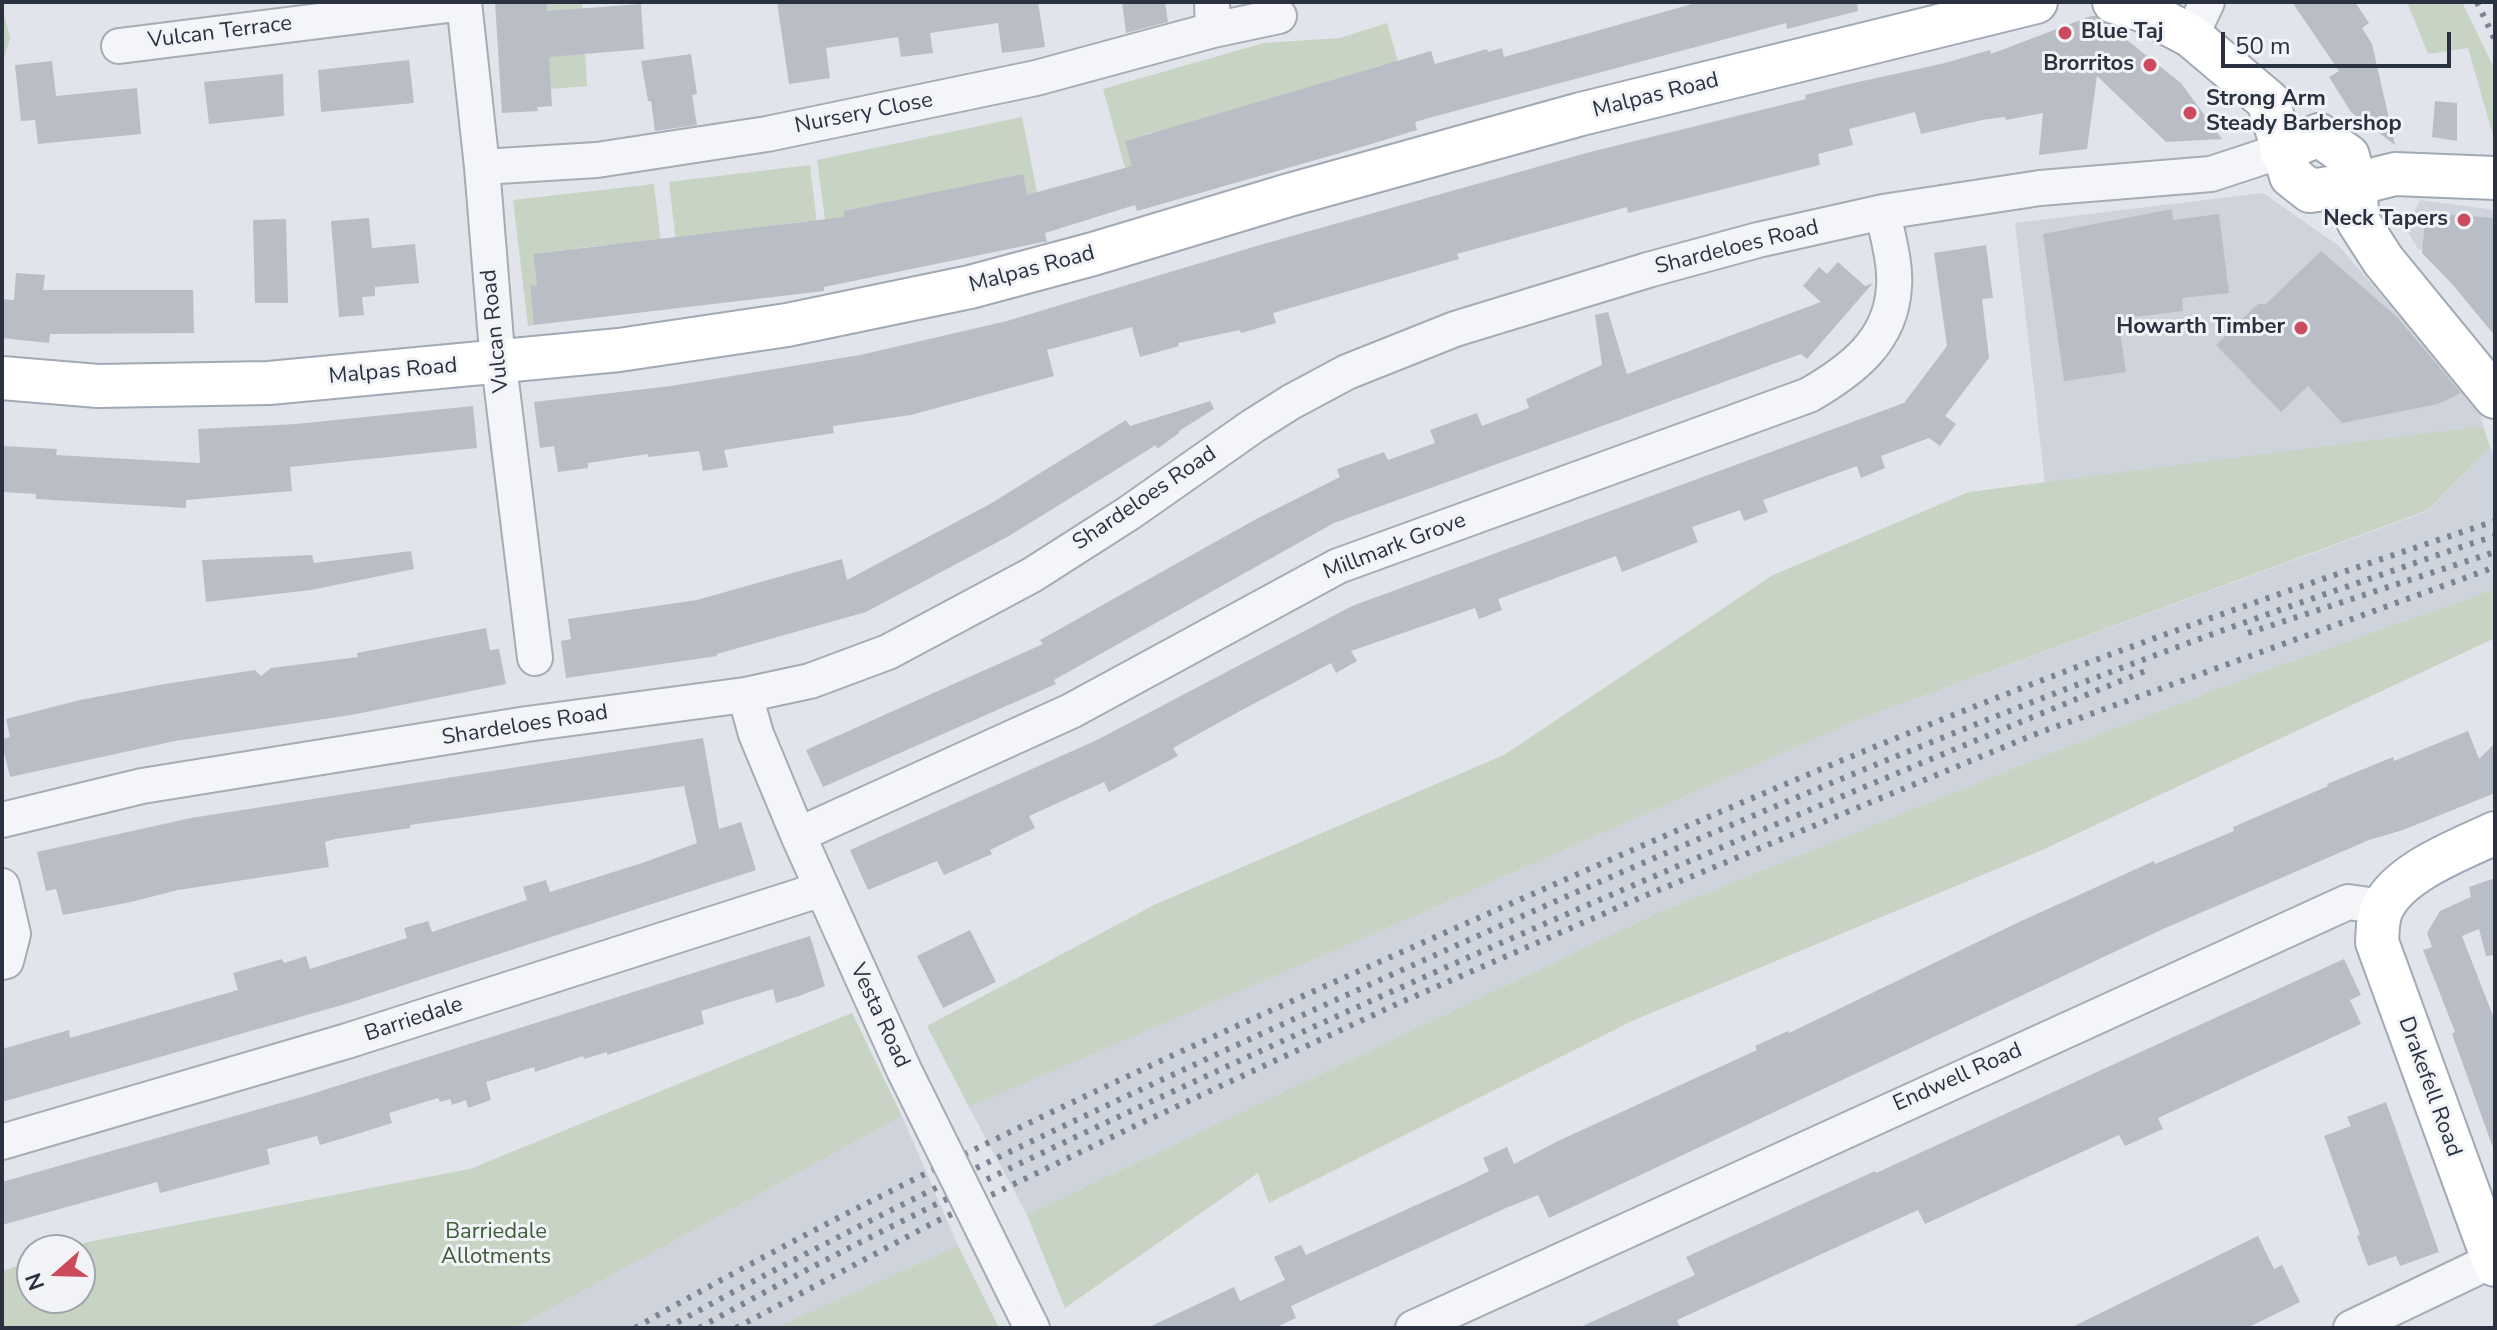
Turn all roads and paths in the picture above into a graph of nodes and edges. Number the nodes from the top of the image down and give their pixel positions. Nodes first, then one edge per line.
1 (464, 2) edge
2 (2036, 2) edge
3 (2114, 2) edge
4 (1212, 16) edge
5 (1279, 16) dead end
6 (2199, 19) edge
7 (119, 46) dead end
8 (2281, 151) junction
9 (482, 167) junction
10 (2495, 178) edge
11 (2355, 184) junction
12 (1883, 212) junction
13 (498, 363) junction
14 (2, 378) edge
15 (2495, 397) edge
16 (535, 658) dead end
17 (745, 695) junction
18 (2, 820) edge
19 (2495, 833) edge
20 (798, 835) junction
21 (2, 886) edge
22 (822, 889) junction
23 (2383, 907) junction
24 (2, 962) edge
25 (2, 1142) edge
26 (2494, 1262) edge
27 (1032, 1328) edge
28 (1413, 1328) edge
29 (2351, 1328) edge

1 - 7 street, Vulcan Terrace
1 - 9 street, Vulcan Road
2 - 13 main road, Malpas Road
3 - 6 main road
4 - 5 street, Nursery Close
4 - 9 street, Nursery Close
6 - 8 main road
8 - 11 main road, Shardeloes Road
8 - 12 street, Shardeloes Road
9 - 13 street, Vulcan Road
10 - 11 main road
11 - 15 main road
12 - 17 street, Shardeloes Road
12 - 20 street, Millmark Grove
13 - 14 main road, Malpas Road
13 - 16 street, Vulcan Road
17 - 18 street, Shardeloes Road
17 - 20 street, Vesta Road
19 - 23 main road
20 - 22 street, Vesta Road
21 - 24 street
22 - 25 street, Barriedale
22 - 27 street, Vesta Road, bridge
23 - 26 main road, Drakefell Road
23 - 28 street, Endwell Road
26 - 29 street

